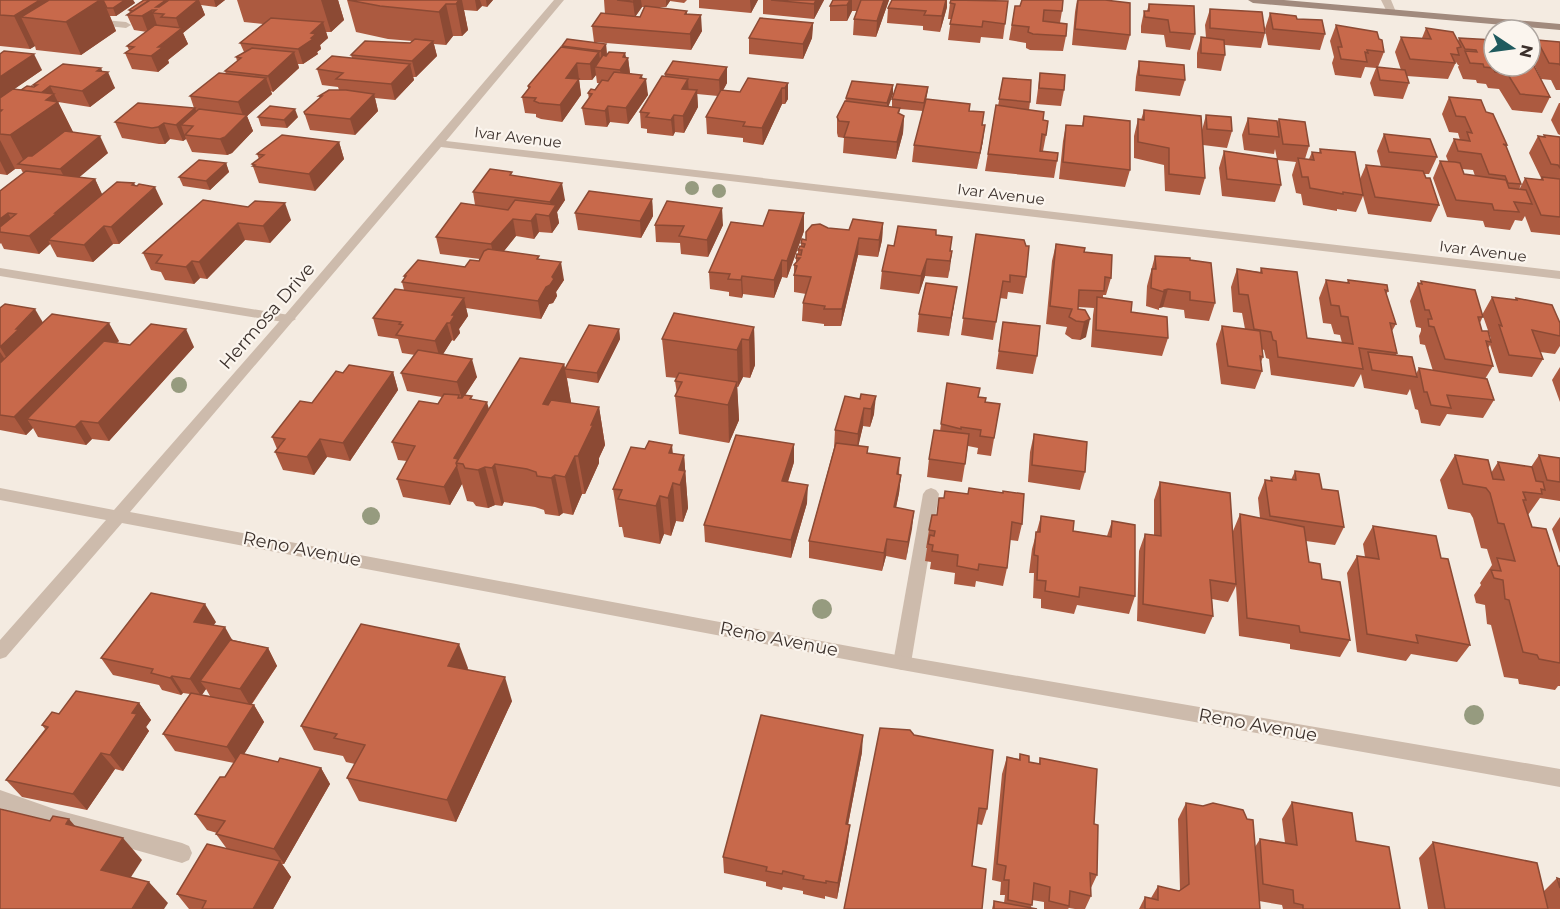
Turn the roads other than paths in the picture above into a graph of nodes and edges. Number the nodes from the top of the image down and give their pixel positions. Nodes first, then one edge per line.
1 (559, 0) edge
2 (1254, 0) edge
3 (1386, 0) edge
4 (1391, 12) junction
5 (80, 20) edge
6 (126, 25) edge
7 (1560, 27) edge
8 (438, 142) junction
9 (0, 272) edge
10 (1560, 275) edge
11 (289, 319) junction
12 (0, 494) edge
13 (931, 494) dead end
14 (118, 514) junction
15 (0, 652) edge
16 (902, 663) junction
17 (1560, 778) edge
18 (0, 800) edge
19 (182, 853) dead end

1 - 8 street, Hermosa Drive
2 - 4 street
3 - 4 street
4 - 7 street
5 - 6 street
8 - 10 street, Ivar Avenue
8 - 11 street, Hermosa Drive
9 - 11 street
11 - 14 street, Hermosa Drive
12 - 14 street, Reno Avenue
13 - 16 street
14 - 15 street, Hermosa Drive
14 - 16 street, Reno Avenue
16 - 17 street, Reno Avenue
18 - 19 street

